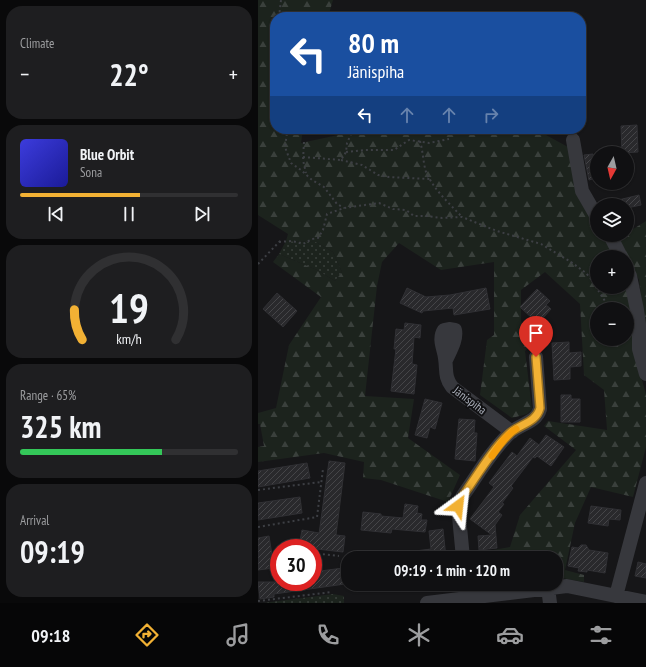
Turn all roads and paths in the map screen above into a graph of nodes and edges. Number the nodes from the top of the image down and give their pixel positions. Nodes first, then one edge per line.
1 (281, 0) edge
2 (280, 12) edge
3 (287, 134) edge
4 (351, 134) edge
5 (449, 139) dead end
6 (573, 140) dead end
7 (420, 141) junction
8 (304, 142) dead end
9 (346, 152) junction
10 (303, 157) junction
11 (341, 160) junction
12 (306, 174) junction
13 (430, 179) junction
14 (590, 205) edge
15 (344, 208) junction
16 (462, 217) junction
17 (258, 264) edge
18 (634, 294) edge
19 (606, 302) edge
20 (536, 357) dead end
21 (446, 360) dead end
22 (646, 374) edge
23 (512, 432) junction
24 (323, 469) dead end
25 (321, 482) junction
26 (646, 483) edge
27 (258, 490) edge
28 (258, 527) edge
29 (462, 551) edge
30 (322, 554) edge
31 (339, 556) dead end
32 (563, 586) edge
33 (467, 591) edge
34 (548, 591) edge
35 (332, 592) dead end
36 (616, 596) junction
37 (258, 601) edge
38 (646, 602) edge
39 (427, 603) edge
40 (550, 603) edge

1 - 2 path
3 - 12 path
4 - 9 path
5 - 7 path
6 - 14 street
7 - 9 path
7 - 13 path
8 - 10 path
9 - 11 path
10 - 11 path
10 - 12 path
11 - 13 path
12 - 15 path
13 - 16 path
15 - 16 path
15 - 17 path
16 - 19 path
18 - 22 street
20 - 23 street
21 - 23 street, Jänispiha
23 - 29 street
24 - 25 path
25 - 27 path
25 - 28 path
26 - 36 street
30 - 31 path
32 - 36 street
33 - 39 street
34 - 40 street
35 - 37 path
36 - 38 street

